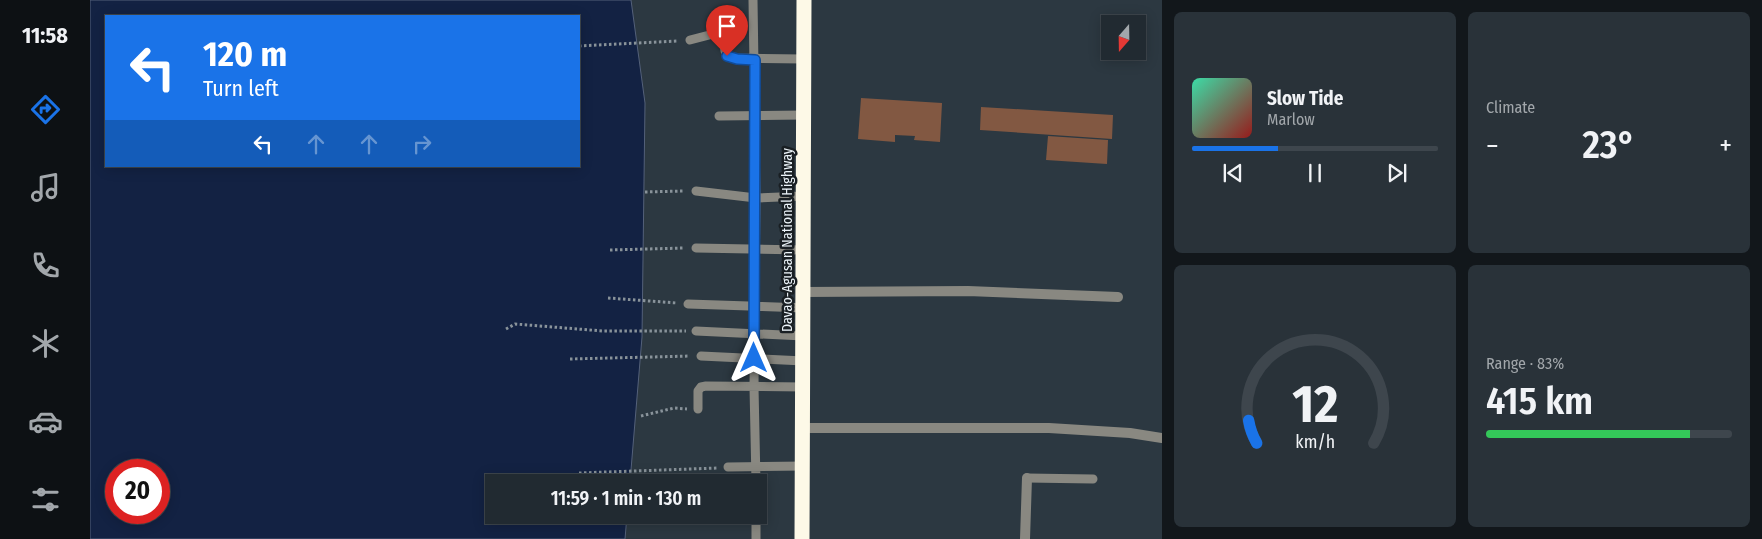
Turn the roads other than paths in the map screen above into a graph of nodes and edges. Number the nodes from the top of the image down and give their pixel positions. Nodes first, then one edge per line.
1 (753, 0) edge
2 (804, 0) edge
3 (690, 40) road end
4 (755, 60) junction
5 (803, 60) junction
6 (804, 115) junction
7 (719, 116) dead end
8 (754, 116) junction
9 (696, 191) road end
10 (804, 196) junction
11 (756, 198) junction
12 (696, 248) road end
13 (755, 250) junction
14 (804, 250) junction
15 (804, 292) junction
16 (1118, 298) dead end
17 (688, 304) road end
18 (755, 307) junction
19 (804, 308) junction
20 (696, 332) road end
21 (755, 334) junction
22 (804, 336) junction
23 (701, 356) road end
24 (754, 358) junction
25 (804, 361) junction
26 (754, 387) junction
27 (804, 387) junction
28 (698, 409) road end
29 (804, 428) junction
30 (1162, 438) edge
31 (756, 466) junction
32 (804, 466) junction
33 (728, 467) road end
34 (756, 474) edge
35 (1027, 478) joint
36 (1093, 479) dead end
37 (755, 524) edge
38 (756, 539) edge
39 (802, 539) edge
40 (1025, 539) edge

1 - 4 lane
2 - 5 highway, Davao-Agusan National Highway
3 - 4 lane
4 - 5 lane
4 - 8 lane
5 - 6 highway, Davao-Agusan National Highway
6 - 8 lane
6 - 10 highway, Davao-Agusan National Highway
7 - 8 lane
8 - 11 lane
9 - 11 lane
10 - 11 lane
10 - 14 highway, Davao-Agusan National Highway
11 - 13 lane
12 - 13 lane
13 - 14 lane
13 - 18 lane
14 - 15 highway, Davao-Agusan National Highway
15 - 16 street
15 - 19 highway, Davao-Agusan National Highway
17 - 18 lane
18 - 19 lane
18 - 21 lane
19 - 22 highway, Davao-Agusan National Highway
20 - 21 lane
21 - 22 lane
21 - 24 lane
22 - 25 highway, Davao-Agusan National Highway
23 - 24 lane
24 - 25 lane
24 - 26 lane
25 - 27 highway, Davao-Agusan National Highway
26 - 27 lane
26 - 28 lane
26 - 31 lane
27 - 29 highway, Davao-Agusan National Highway
29 - 30 street
29 - 32 highway, Davao-Agusan National Highway
31 - 32 lane
31 - 33 lane
31 - 34 lane
32 - 39 highway, Davao-Agusan National Highway
35 - 36 lane
35 - 40 street
37 - 38 lane

